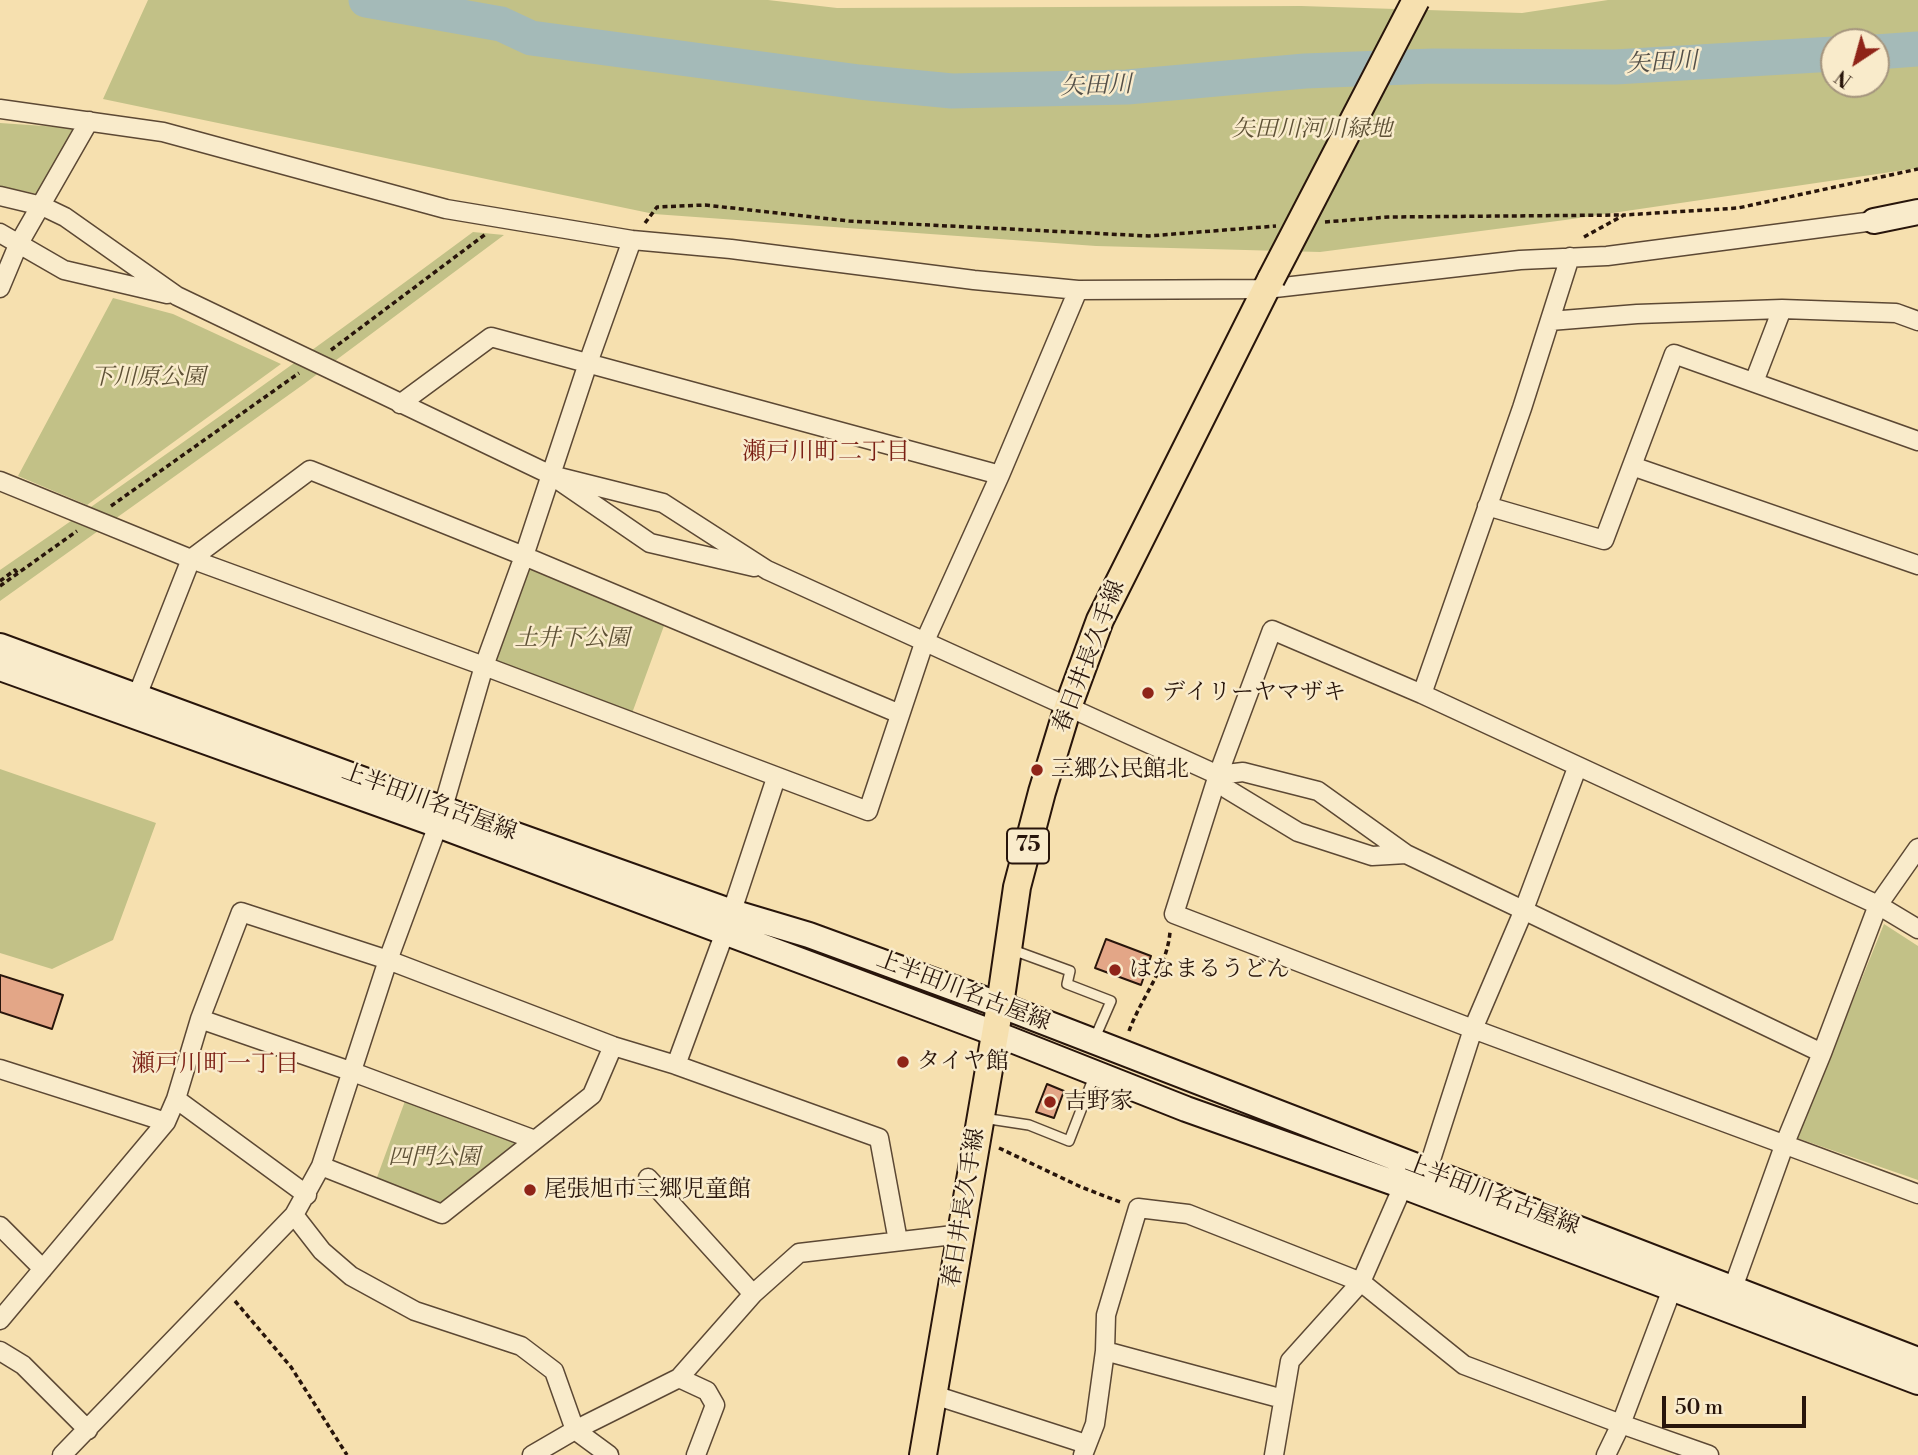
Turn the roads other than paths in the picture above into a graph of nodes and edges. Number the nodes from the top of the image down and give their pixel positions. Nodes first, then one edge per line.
1 (1416, 0) edge
2 (0, 109) edge
3 (89, 121) junction
4 (0, 196) edge
5 (42, 206) junction
6 (1918, 212) edge
7 (1874, 221) joint
8 (0, 233) edge
9 (632, 240) junction
10 (19, 245) junction
11 (1570, 257) junction
12 (1268, 284) junction
13 (0, 288) edge
14 (1078, 290) junction
15 (177, 296) junction
16 (1782, 309) junction
17 (1550, 321) junction
18 (1918, 321) edge
19 (588, 363) junction
20 (1754, 382) junction
21 (400, 404) junction
22 (1918, 441) edge
23 (1632, 466) junction
24 (551, 475) junction
25 (1000, 475) junction
26 (0, 481) edge
27 (1487, 506) junction
28 (524, 555) junction
29 (191, 559) junction
30 (1918, 565) edge
31 (767, 570) junction
32 (924, 643) junction
33 (0, 646) edge
34 (484, 666) junction
35 (0, 668) edge
36 (1422, 694) junction
37 (137, 696) junction
38 (1068, 707) junction
39 (900, 714) junction
40 (1577, 768) junction
41 (1218, 775) junction
42 (776, 778) junction
43 (440, 817) junction
44 (1918, 848) edge
45 (1406, 854) junction
46 (1878, 905) junction
47 (1523, 912) junction
48 (729, 922) junction
49 (1918, 929) edge
50 (1008, 948) junction
51 (388, 960) junction
52 (1000, 1005) junction
53 (201, 1019) junction
54 (1473, 1029) junction
55 (994, 1033) junction
56 (1093, 1041) junction
57 (613, 1046) junction
58 (1822, 1054) junction
59 (676, 1065) junction
60 (0, 1069) edge
61 (350, 1071) junction
62 (1096, 1072) junction
63 (176, 1099) junction
64 (166, 1122) junction
65 (978, 1127) junction
66 (535, 1140) junction
67 (1785, 1143) junction
68 (320, 1167) junction
69 (1427, 1172) junction
70 (648, 1178) dead end
71 (1403, 1186) junction
72 (1918, 1194) edge
73 (307, 1195) junction
74 (293, 1215) junction
75 (0, 1226) edge
76 (962, 1234) junction
77 (898, 1241) junction
78 (43, 1269) junction
79 (1361, 1282) junction
80 (1672, 1289) junction
81 (753, 1294) junction
82 (1730, 1298) junction
83 (0, 1320) edge
84 (1105, 1350) junction
85 (0, 1351) edge
86 (1918, 1360) edge
87 (679, 1378) junction
88 (1918, 1382) edge
89 (934, 1395) junction
90 (1283, 1399) junction
91 (1621, 1424) junction
92 (88, 1430) junction
93 (575, 1430) junction
94 (1085, 1449) edge
95 (62, 1455) edge
96 (532, 1455) edge
97 (609, 1455) edge
98 (696, 1455) edge
99 (923, 1455) edge
100 (1273, 1455) edge
101 (1606, 1455) edge
102 (1709, 1455) edge

1 - 12 main road, 春日井長久手線 / 75, bridge
2 - 3 street
3 - 5 street
3 - 9 street
4 - 5 street
5 - 10 street
5 - 15 street
6 - 7 main road
7 - 11 street
8 - 10 street
9 - 14 street
9 - 19 street
10 - 13 street
10 - 15 street
11 - 12 street
11 - 17 street
12 - 14 street
12 - 38 main road, 春日井長久手線 / 75
14 - 25 street
15 - 21 street
16 - 17 street
16 - 18 street
16 - 20 street
17 - 27 street
19 - 21 street
19 - 24 street
19 - 25 street
20 - 22 street
20 - 23 street
21 - 24 street
23 - 27 street
23 - 30 street
24 - 28 street
24 - 31 street
24 - 31 street
25 - 32 street
26 - 29 street
27 - 36 street
28 - 29 street
28 - 34 street
28 - 39 street
29 - 34 street
29 - 37 street
31 - 32 street
32 - 38 street
32 - 39 street
33 - 37 main road, 上半田川名古屋線
34 - 42 street
34 - 43 street
35 - 43 main road, 上半田川名古屋線
36 - 40 street
36 - 41 street
37 - 43 main road, 上半田川名古屋線
38 - 41 street
38 - 50 main road, 春日井長久手線 / 75
39 - 42 street
40 - 46 street
40 - 47 street
41 - 45 street
41 - 45 street
41 - 54 street
42 - 48 street
43 - 48 main road, 上半田川名古屋線
43 - 51 street
44 - 46 street
45 - 47 street
46 - 49 street
46 - 58 street
47 - 54 street
47 - 58 street
48 - 52 main road, 上半田川名古屋線
48 - 55 main road, 上半田川名古屋線
48 - 59 street
50 - 52 main road, 春日井長久手線 / 75
50 - 56 lane
51 - 53 street
51 - 57 street
51 - 61 street
52 - 55 main road, 春日井長久手線 / 75
52 - 56 main road, 上半田川名古屋線
53 - 61 street
53 - 63 street
54 - 67 street
54 - 69 street
55 - 62 main road, 上半田川名古屋線
55 - 65 main road, 春日井長久手線 / 75
56 - 69 main road, 上半田川名古屋線
57 - 59 street
57 - 66 street
58 - 67 street
59 - 77 street
60 - 64 street
61 - 66 street
61 - 68 street
62 - 65 lane
62 - 71 main road, 上半田川名古屋線
63 - 64 street
63 - 73 street
64 - 78 street
65 - 76 main road, 春日井長久手線 / 75
66 - 68 street
67 - 72 street
67 - 82 street
68 - 73 street
69 - 82 main road, 上半田川名古屋線
70 - 81 street
71 - 79 street
71 - 80 main road, 上半田川名古屋線
73 - 74 street
74 - 92 street
74 - 93 street
75 - 78 street
76 - 77 street
76 - 89 main road, 春日井長久手線 / 75
77 - 81 street
78 - 83 street
79 - 84 street
79 - 90 street
79 - 91 street
80 - 82 main road, 上半田川名古屋線
80 - 91 street
81 - 87 street
82 - 86 main road, 上半田川名古屋線
82 - 88 main road, 上半田川名古屋線
84 - 90 street
84 - 94 street
85 - 92 street
87 - 93 street
87 - 98 street
89 - 94 street
89 - 99 main road, 春日井長久手線 / 75
90 - 100 street
91 - 101 street
91 - 102 street
92 - 95 street
93 - 96 street
93 - 97 street

